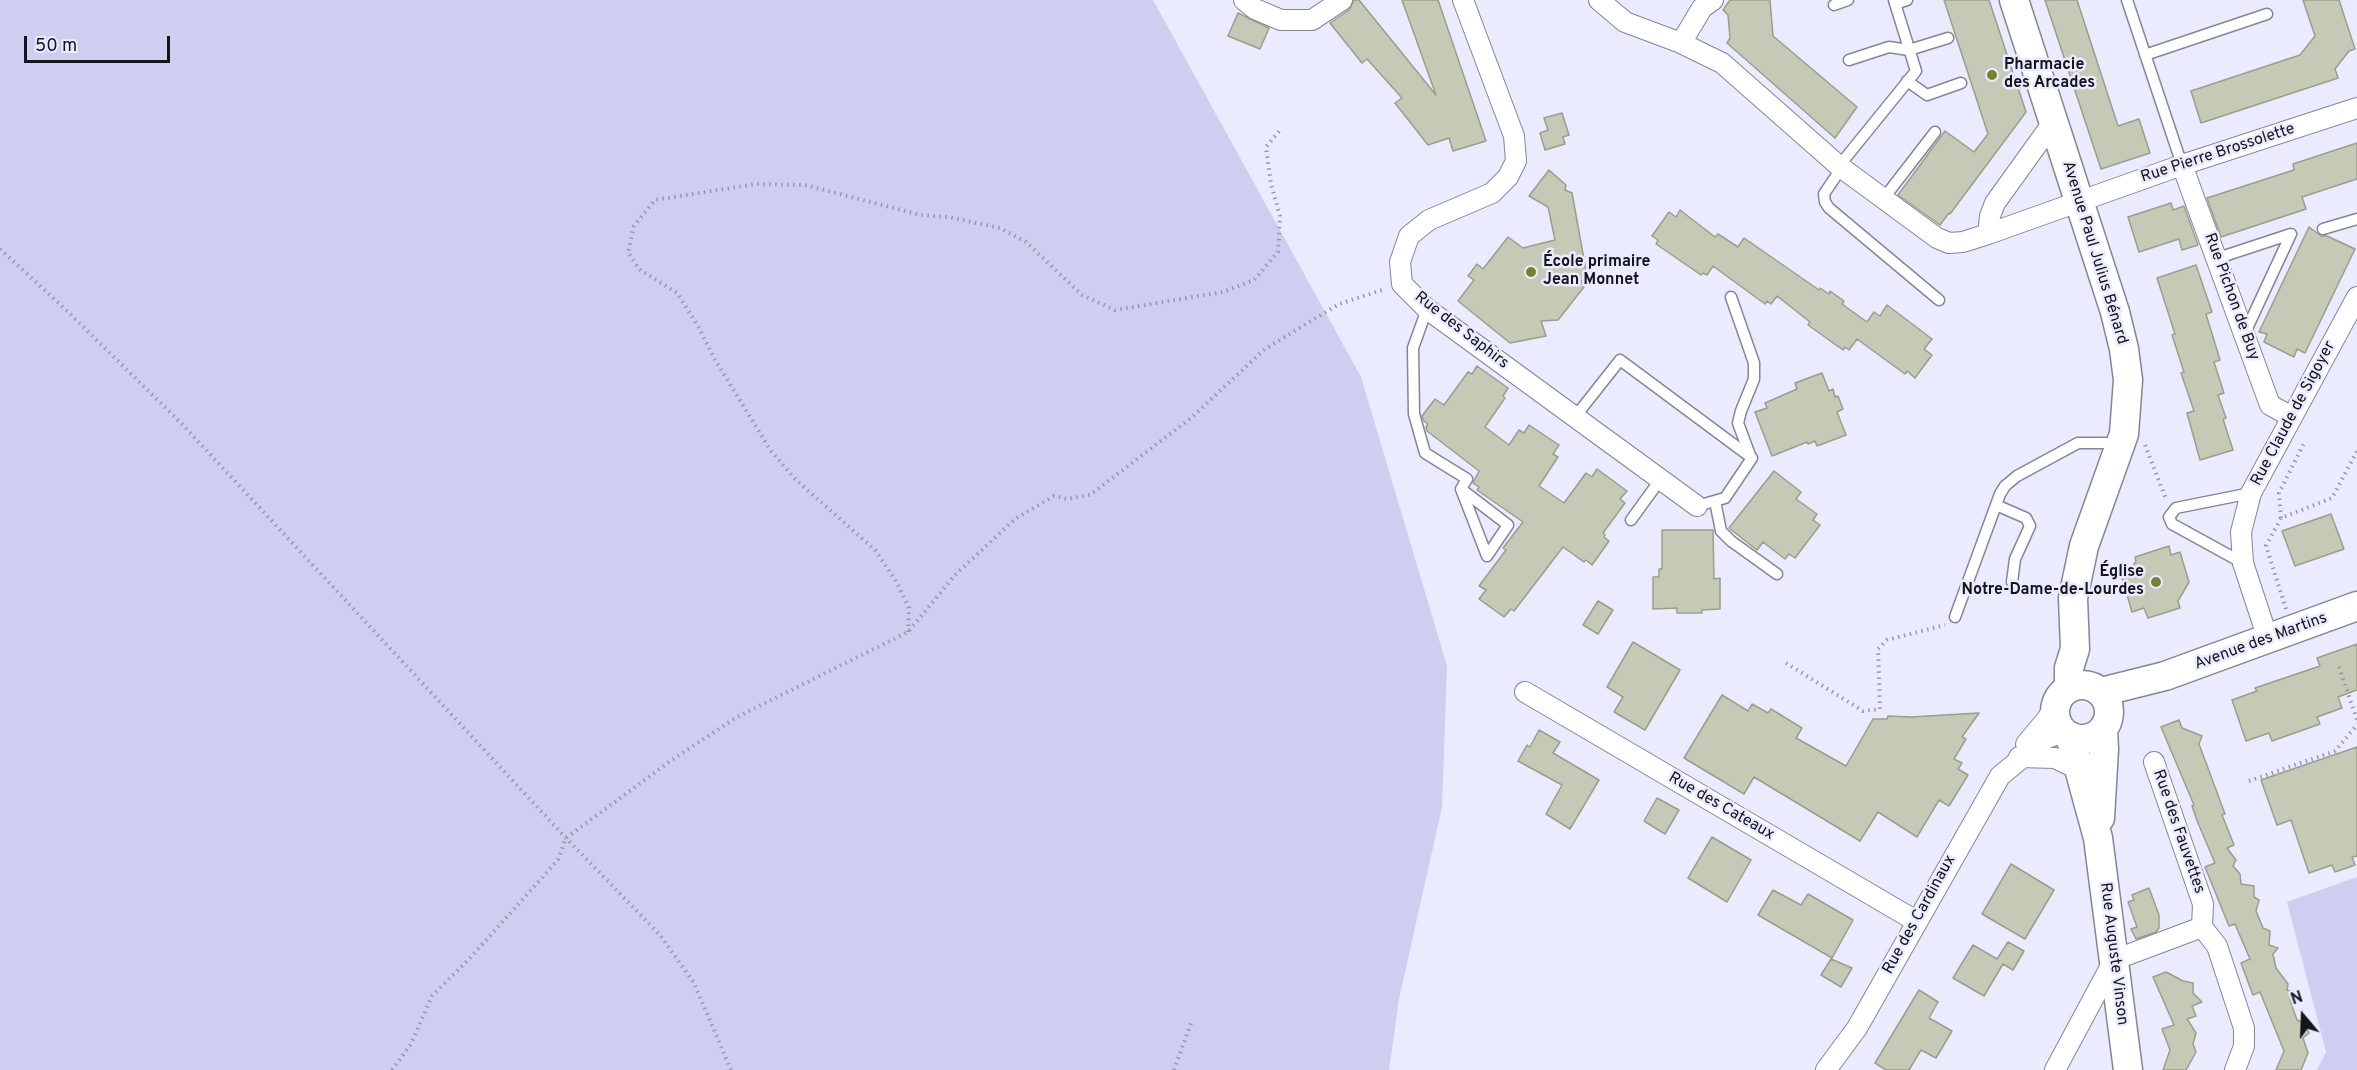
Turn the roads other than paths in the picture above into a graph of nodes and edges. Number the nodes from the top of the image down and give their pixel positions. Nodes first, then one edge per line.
1 (1244, 0) edge
2 (1342, 0) edge
3 (1463, 0) edge
4 (1599, 0) edge
5 (1848, 0) edge
6 (1907, 0) edge
7 (2014, 0) edge
8 (2127, 0) edge
9 (1895, 2) edge
10 (1706, 3) edge
11 (1834, 4) dead end
12 (2267, 14) dead end
13 (1948, 38) dead end
14 (1681, 43) junction
15 (1909, 50) junction
16 (2145, 55) junction
17 (1849, 60) dead end
18 (1908, 81) junction
19 (1961, 83) dead end
20 (2357, 108) edge
21 (2054, 121) junction
22 (1935, 132) dead end
23 (2182, 165) junction
24 (1841, 166) junction
25 (1884, 198) junction
26 (2080, 202) junction
27 (2357, 219) edge
28 (2323, 229) dead end
29 (1988, 234) junction
30 (2218, 258) junction
31 (1731, 297) dead end
32 (2357, 297) edge
33 (1939, 300) dead end
34 (1427, 309) junction
35 (2244, 335) junction
36 (1575, 417) junction
37 (2292, 417) junction
38 (2123, 439) junction
39 (1752, 458) junction
40 (1660, 480) junction
41 (1461, 489) junction
42 (2251, 493) junction
43 (1706, 503) junction
44 (1996, 505) junction
45 (1631, 520) dead end
46 (2243, 563) junction
47 (1777, 574) dead end
48 (2012, 582) dead end
49 (2357, 606) edge
50 (1955, 617) road end
51 (2281, 634) junction
52 (1525, 692) dead end
53 (2083, 710) junction
54 (2017, 760) junction
55 (2154, 762) dead end
56 (2080, 770) junction
57 (2098, 838) junction
58 (1916, 921) junction
59 (2202, 927) junction
60 (2114, 960) junction
61 (1826, 1070) edge
62 (2055, 1070) edge
63 (2128, 1070) edge
64 (2235, 1070) edge

1 - 2 street
3 - 34 street, Rue des Saphirs
4 - 14 street, Rue Pierre Brossolette
5 - 11 lane
6 - 9 lane
7 - 21 main road, Avenue Paul Julius Bénard
8 - 16 lane
9 - 15 lane
10 - 14 street
12 - 16 lane
13 - 15 lane
14 - 24 street, Rue Pierre Brossolette
15 - 17 lane
15 - 18 lane
16 - 23 lane
18 - 19 lane
18 - 24 lane
20 - 23 street, Rue Pierre Brossolette
21 - 26 main road, Avenue Paul Julius Bénard
21 - 29 street
22 - 25 lane
23 - 26 street, Rue Pierre Brossolette
23 - 30 street, Rue Pichon de Buy
24 - 25 street, Rue Pierre Brossolette
24 - 33 lane
25 - 29 street, Rue Pierre Brossolette
26 - 29 street, Rue Pierre Brossolette
26 - 38 main road, Avenue Paul Julius Bénard
27 - 28 lane
30 - 35 street, Rue Pichon de Buy
30 - 35 lane
31 - 39 lane
32 - 37 street, Rue Claude de Sigoyer
34 - 36 street, Rue des Saphirs
34 - 41 lane
35 - 37 street, Rue Pichon de Buy
36 - 39 lane
36 - 40 street, Rue des Saphirs
37 - 42 street, Rue Claude de Sigoyer
38 - 44 lane
38 - 53 main road, Avenue Paul Julius Bénard
39 - 43 lane
40 - 43 street, Rue des Saphirs
40 - 45 lane
41 - 41 lane
42 - 46 street, Rue Claude de Sigoyer
42 - 46 lane
43 - 47 lane
44 - 48 lane
44 - 50 lane
46 - 51 street, Rue Claude de Sigoyer
49 - 51 main road, Avenue des Martins
51 - 53 main road, Avenue des Martins
52 - 58 street, Rue des Cateaux
53 - 54 street, Rue des Cardinaux
53 - 54 street, Rue des Cardinaux
53 - 56 main road, Avenue Paul Julius Bénard
53 - 57 main road
54 - 56 street
54 - 58 street, Rue des Cardinaux
55 - 59 street, Rue des Fauvettes
56 - 57 main road, Avenue Paul Julius Bénard
57 - 60 main road, Rue Auguste Vinson
58 - 61 street, Rue des Cardinaux
59 - 60 street
59 - 64 street
60 - 62 street
60 - 63 main road, Rue Auguste Vinson

